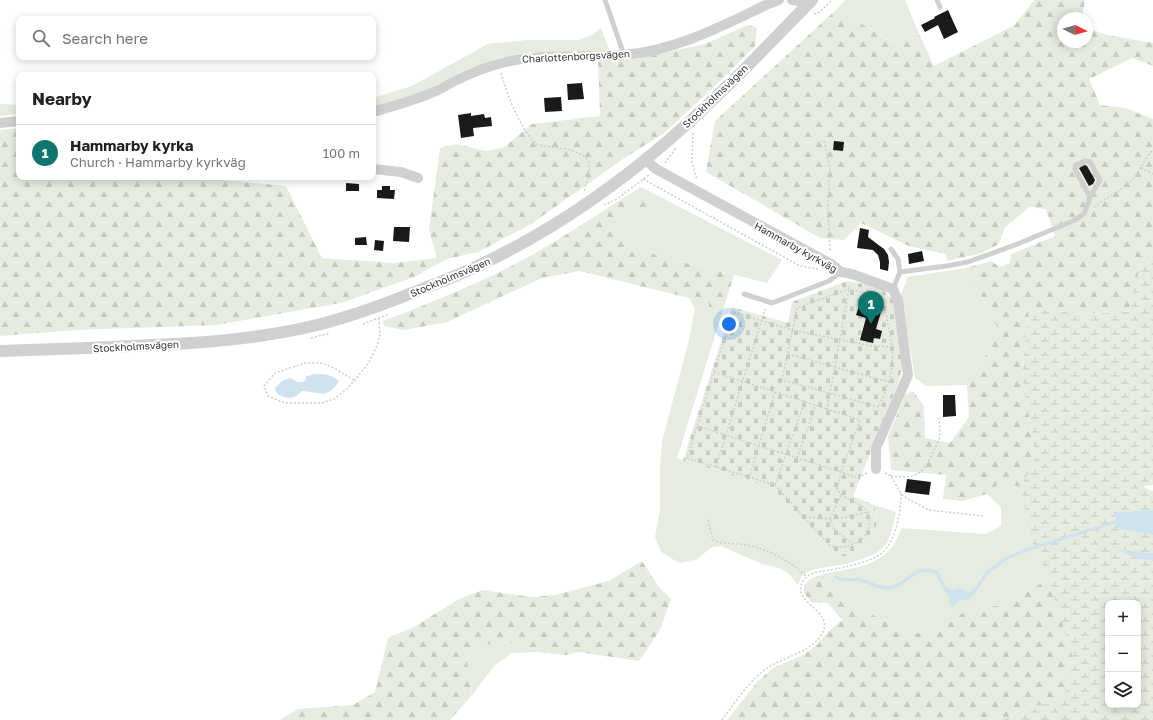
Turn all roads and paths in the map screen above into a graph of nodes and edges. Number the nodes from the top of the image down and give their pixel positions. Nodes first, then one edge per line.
1 (605, 0) edge
2 (779, 0) edge
3 (792, 0) edge
4 (937, 0) edge
5 (809, 3) edge
6 (940, 7) dead end
7 (624, 55) junction
8 (498, 64) junction
9 (376, 111) edge
10 (16, 121) edge
11 (0, 123) edge
12 (693, 131) dead end
13 (824, 141) dead end
14 (1153, 150) edge
15 (645, 159) junction
16 (1141, 168) junction
17 (376, 169) edge
18 (656, 169) junction
19 (1153, 174) edge
20 (418, 178) dead end
21 (643, 179) junction
22 (700, 194) junction
23 (583, 195) dead end
24 (1090, 197) junction
25 (598, 208) dead end
26 (1084, 214) junction
27 (891, 248) dead end
28 (831, 264) junction
29 (821, 269) dead end
30 (841, 272) junction
31 (900, 272) junction
32 (852, 274) junction
33 (849, 289) junction
34 (893, 289) junction
35 (744, 294) dead end
36 (767, 301) junction
37 (378, 313) junction
38 (392, 313) dead end
39 (761, 321) junction
40 (357, 325) dead end
41 (792, 330) junction
42 (335, 332) dead end
43 (840, 338) junction
44 (305, 339) dead end
45 (892, 347) junction
46 (0, 351) edge
47 (788, 354) junction
48 (835, 366) junction
49 (714, 372) junction
50 (354, 380) junction
51 (743, 382) junction
52 (889, 382) junction
53 (775, 392) junction
54 (830, 394) junction
55 (805, 401) junction
56 (816, 405) junction
57 (827, 409) junction
58 (938, 417) dead end
59 (697, 426) junction
60 (726, 435) junction
61 (758, 446) junction
62 (786, 454) junction
63 (797, 458) junction
64 (716, 467) junction
65 (876, 469) junction
66 (841, 472) junction
67 (891, 476) junction
68 (749, 478) junction
69 (775, 486) junction
70 (901, 494) junction
71 (841, 495) junction
72 (868, 512) junction
73 (984, 516) dead end
74 (805, 517) junction
75 (830, 519) junction
76 (708, 520) dead end
77 (853, 544) junction
78 (807, 577) junction
79 (722, 720) edge

1 - 7 lane
2 - 7 street, Charlottenborgsvägen
3 - 5 street
4 - 6 lane
5 - 15 street, Stockholmsvägen
7 - 8 street, Charlottenborgsvägen
8 - 9 street, Charlottenborgsvägen
8 - 23 path
10 - 11 street
12 - 22 path
13 - 28 path
14 - 16 path
15 - 18 street, Hammarby kyrkväg
15 - 37 street, Stockholmsvägen
16 - 19 path
16 - 26 path
17 - 20 street
18 - 21 path
18 - 22 street, Hammarby kyrkväg
21 - 25 path
21 - 29 path
22 - 28 street, Hammarby kyrkväg
24 - 24 lane
24 - 26 lane
26 - 31 lane
27 - 31 lane
28 - 30 street, Hammarby kyrkväg
30 - 32 street, Hammarby kyrkväg
30 - 36 lane
31 - 34 lane
32 - 33 path
32 - 34 street, Hammarby kyrkväg
33 - 41 path
33 - 43 path
33 - 45 path
34 - 65 street
35 - 36 lane
36 - 39 path
37 - 38 path
37 - 40 path
37 - 46 street, Stockholmsvägen
37 - 50 path
39 - 41 path
39 - 49 path
39 - 51 path
41 - 43 path
41 - 47 path
42 - 44 path
43 - 45 path
43 - 48 path
45 - 52 path
47 - 48 path
47 - 54 path
48 - 52 path
48 - 54 path
49 - 51 path
49 - 59 path
50 - 50 path
51 - 53 path
51 - 60 path
52 - 54 path
53 - 55 path
53 - 61 path
54 - 57 path
55 - 56 path
55 - 62 path
56 - 57 path
56 - 63 path
57 - 66 path
58 - 67 path
59 - 60 path
59 - 64 path
60 - 61 path
60 - 64 path
61 - 62 path
61 - 68 path
62 - 63 path
62 - 69 path
63 - 66 path
64 - 68 path
65 - 66 path
65 - 67 path
66 - 71 path
67 - 70 path
68 - 69 path
69 - 74 path
70 - 73 path
70 - 78 path
71 - 72 path
71 - 75 path
72 - 75 path
72 - 77 path
74 - 75 path
74 - 77 path
75 - 77 path
76 - 78 path
78 - 79 path

